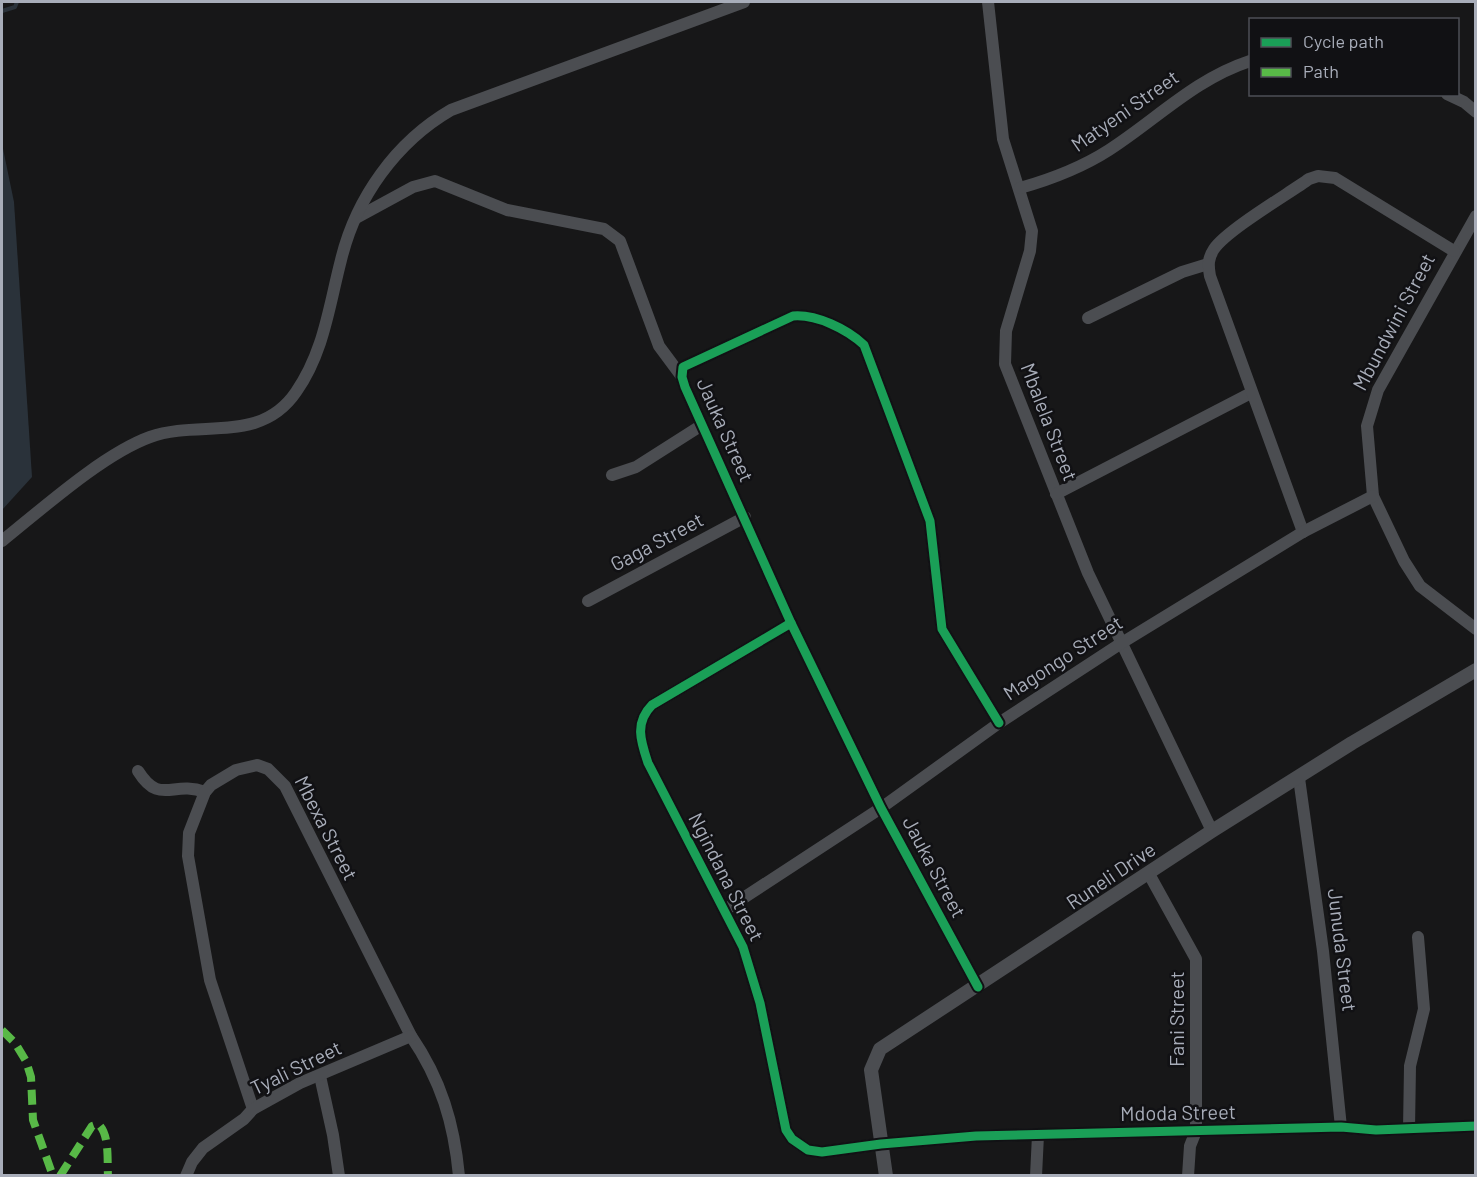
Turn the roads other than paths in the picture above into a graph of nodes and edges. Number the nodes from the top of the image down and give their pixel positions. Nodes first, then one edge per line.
1 (744, 2) edge
2 (988, 2) edge
3 (1249, 63) edge
4 (1451, 96) edge
5 (1476, 112) edge
6 (1020, 188) junction
7 (1476, 216) edge
8 (356, 218) junction
9 (1454, 251) junction
10 (1208, 264) junction
11 (1088, 318) dead end
12 (682, 377) junction
13 (1251, 393) junction
14 (702, 424) junction
15 (612, 475) dead end
16 (1056, 494) junction
17 (1373, 496) junction
18 (745, 517) junction
19 (1303, 532) junction
20 (2, 541) edge
21 (588, 601) dead end
22 (791, 623) junction
23 (1476, 629) edge
24 (1120, 644) junction
25 (1476, 670) edge
26 (999, 723) junction
27 (138, 771) dead end
28 (1299, 778) junction
29 (205, 792) junction
30 (881, 808) junction
31 (1212, 831) junction
32 (1149, 874) junction
33 (725, 910) junction
34 (1418, 937) dead end
35 (978, 987) junction
36 (411, 1036) junction
37 (320, 1076) junction
38 (253, 1109) junction
39 (1476, 1126) edge
40 (1341, 1127) junction
41 (1409, 1129) junction
42 (1196, 1131) junction
43 (1038, 1135) junction
44 (881, 1144) junction
45 (186, 1176) edge
46 (339, 1176) edge
47 (459, 1176) edge
48 (886, 1176) edge
49 (1036, 1176) edge
50 (1188, 1176) edge

1 - 8 street
2 - 6 street, Mbalela Street
3 - 6 street, Matyeni Street
4 - 5 street
6 - 16 street, Mbalela Street
7 - 9 street, Mbundwini Street
8 - 12 street, Jauka Street
8 - 20 street
9 - 10 street
9 - 17 street, Mbundwini Street
10 - 11 street
10 - 13 street
12 - 14 street, Jauka Street
12 - 26 street, Jauka Street
13 - 16 street
13 - 19 street
14 - 15 street
14 - 18 street, Jauka Street
16 - 24 street, Mbalela Street
17 - 19 street, Magongo Street
17 - 23 street, Mbundwini Street
18 - 21 street, Gaga Street
18 - 22 street, Jauka Street
19 - 24 street, Magongo Street
22 - 30 street, Jauka Street
22 - 33 street, Ngindana Street
24 - 26 street, Magongo Street
24 - 31 street, Mbalela Street
25 - 28 street, Runeli Drive
26 - 30 street, Magongo Street
27 - 29 street
28 - 31 street, Runeli Drive
28 - 40 street, Junuda Street
29 - 36 street, Mbexa Street
29 - 38 street
30 - 33 street, Magongo Street
30 - 35 street, Jauka Street
31 - 32 street, Runeli Drive
32 - 35 street, Runeli Drive
32 - 42 street, Fani Street
33 - 44 street, Ngindana Street
34 - 41 street
35 - 44 street, Runeli Drive
36 - 37 street, Tyali Street
36 - 47 street, Mbexa Street
37 - 38 street, Tyali Street
37 - 46 street
38 - 45 street, Tyali Street
39 - 41 street, Mdoda Street
40 - 41 street, Mdoda Street
40 - 42 street, Mdoda Street
42 - 43 street, Mdoda Street
42 - 50 street, Fani Street
43 - 44 street, Mdoda Street
43 - 49 street
44 - 48 street, Runeli Drive

